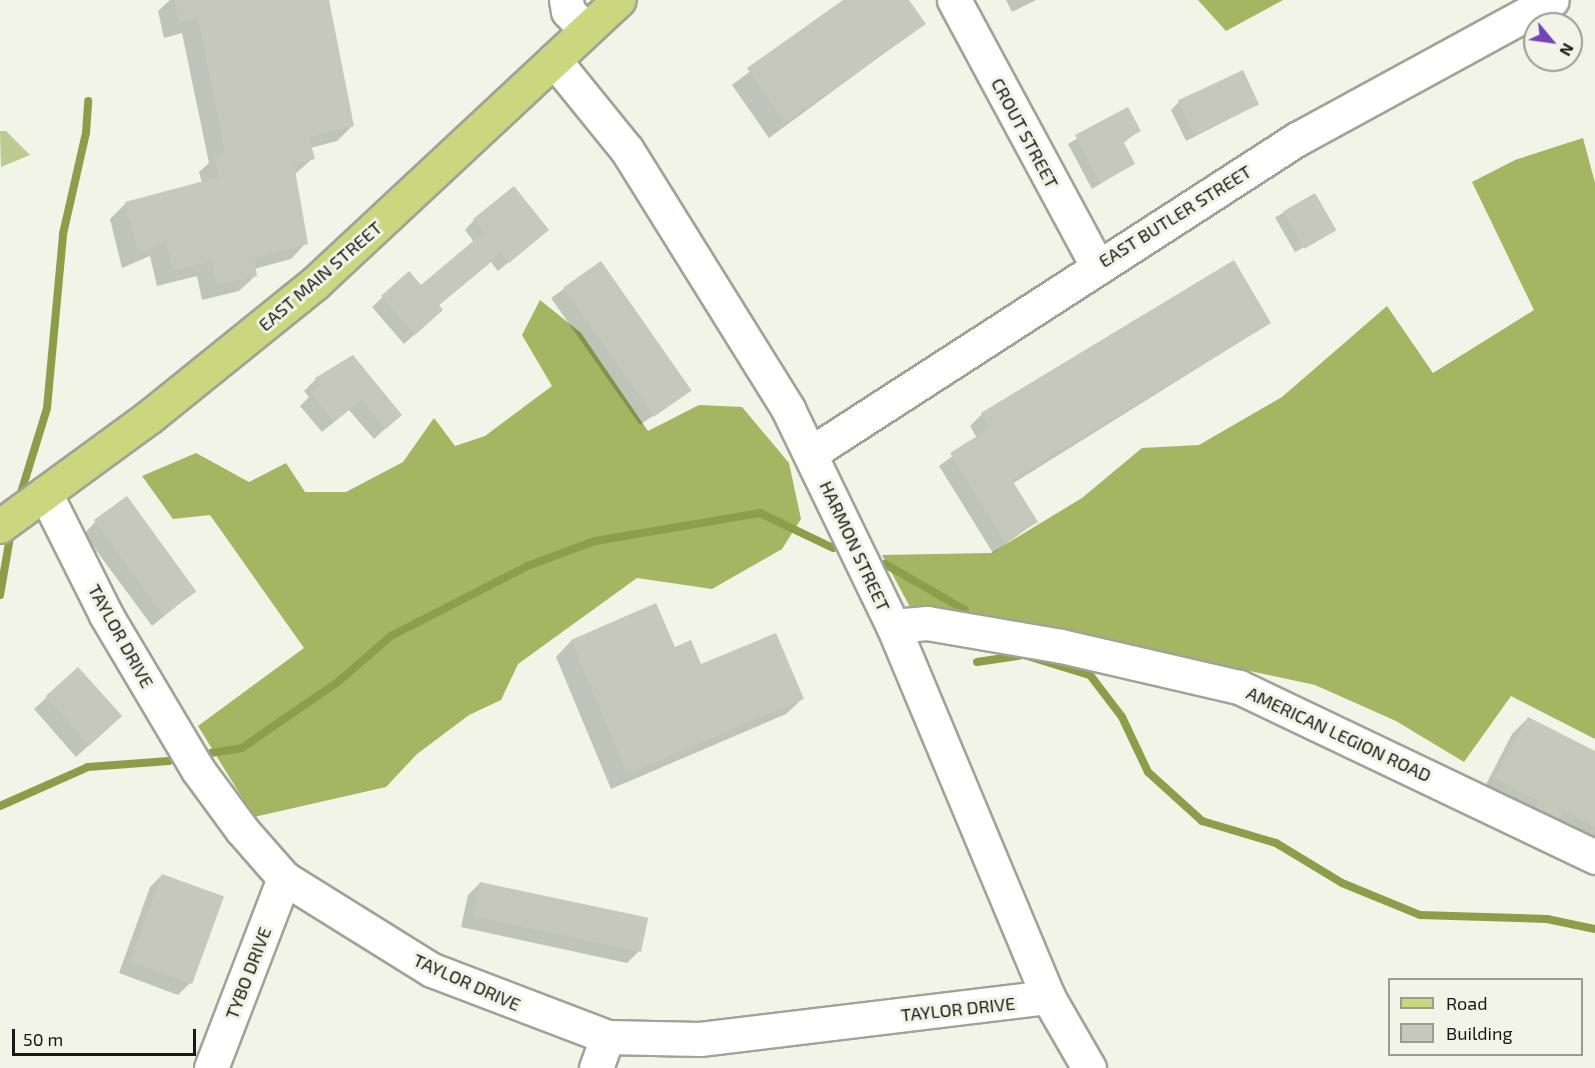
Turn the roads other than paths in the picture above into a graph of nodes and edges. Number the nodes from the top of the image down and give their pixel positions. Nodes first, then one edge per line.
1 (566, 0) edge
2 (619, 0) edge
3 (954, 0) edge
4 (1552, 0) edge
5 (1497, 12) edge
6 (586, 30) junction
7 (554, 60) junction
8 (1097, 266) junction
9 (811, 453) junction
10 (23, 509) edge
11 (893, 626) junction
12 (1595, 857) edge
13 (284, 878) junction
14 (1048, 997) junction
15 (607, 1037) junction
16 (1082, 1066) edge
17 (212, 1068) edge
18 (596, 1068) edge

1 - 6 street
2 - 6 main road, EAST MAIN STREET
3 - 8 street, CROUT STREET
4 - 5 street, EAST BUTLER STREET
5 - 8 street, EAST BUTLER STREET
6 - 7 main road, EAST MAIN STREET
7 - 9 street, HARMON STREET
7 - 10 main road, EAST MAIN STREET
8 - 9 street, EAST BUTLER STREET
9 - 11 street, HARMON STREET
10 - 13 street, TAYLOR DRIVE
11 - 12 street, AMERICAN LEGION ROAD
11 - 14 street, HARMON STREET
13 - 15 street, TAYLOR DRIVE
13 - 17 street, TYBO DRIVE
14 - 15 street, TAYLOR DRIVE
14 - 16 street, HARMON STREET
15 - 18 street

